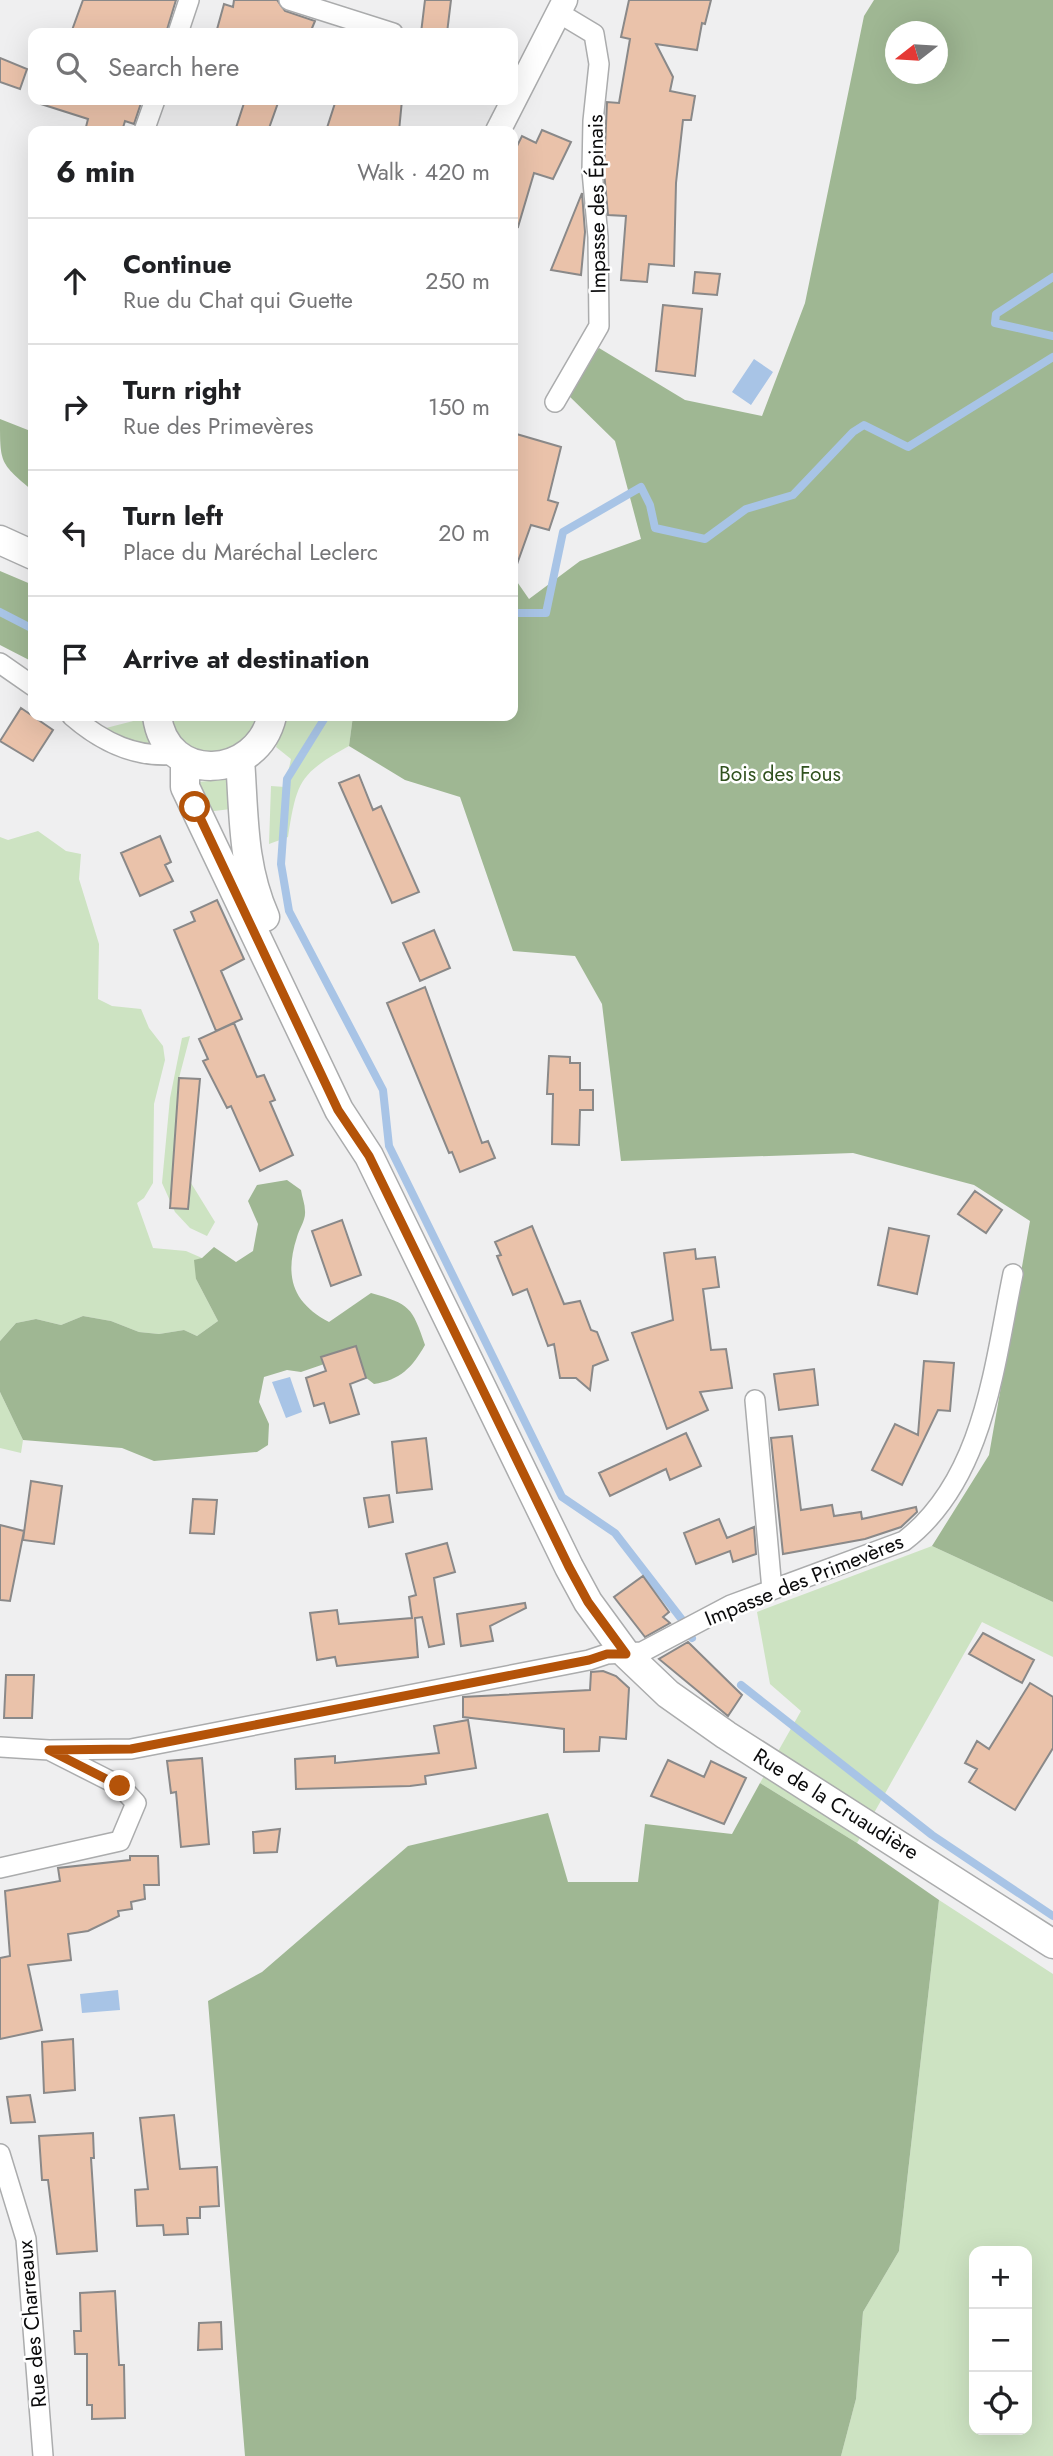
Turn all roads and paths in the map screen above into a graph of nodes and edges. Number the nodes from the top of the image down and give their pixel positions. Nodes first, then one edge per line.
1 (189, 0) edge
2 (289, 0) edge
3 (562, 7) edge
4 (180, 28) edge
5 (377, 28) edge
6 (518, 80) edge
7 (153, 105) edge
8 (508, 105) edge
9 (146, 126) edge
10 (500, 126) edge
11 (555, 402) dead end
12 (0, 540) edge
13 (28, 553) edge
14 (0, 663) edge
15 (28, 683) edge
16 (80, 721) edge
17 (159, 721) edge
18 (271, 721) edge
19 (182, 757) junction
20 (240, 759) junction
21 (361, 1141) junction
22 (1013, 1274) dead end
23 (755, 1400) dead end
24 (772, 1590) junction
25 (626, 1654) junction
26 (0, 1747) edge
27 (49, 1750) junction
28 (0, 1868) edge
29 (1053, 1944) edge
30 (0, 2154) edge
31 (43, 2456) edge

1 - 4 street
2 - 5 street
3 - 6 street
3 - 11 street, Impasse des Épinais
7 - 9 street
8 - 10 street
12 - 13 main road
14 - 15 street
16 - 19 street
17 - 19 main road
18 - 20 main road
19 - 20 main road
19 - 21 main road
20 - 21 main road
21 - 25 main road, Rue de la Cruaudière
22 - 24 street, Impasse des Primevères
23 - 24 street
24 - 25 street, Impasse des Primevères
25 - 27 street, Impasse des Primevères
25 - 29 main road, Rue de la Cruaudière
26 - 27 street, Impasse des Primevères
27 - 28 street
30 - 31 street, Rue des Charreaux

